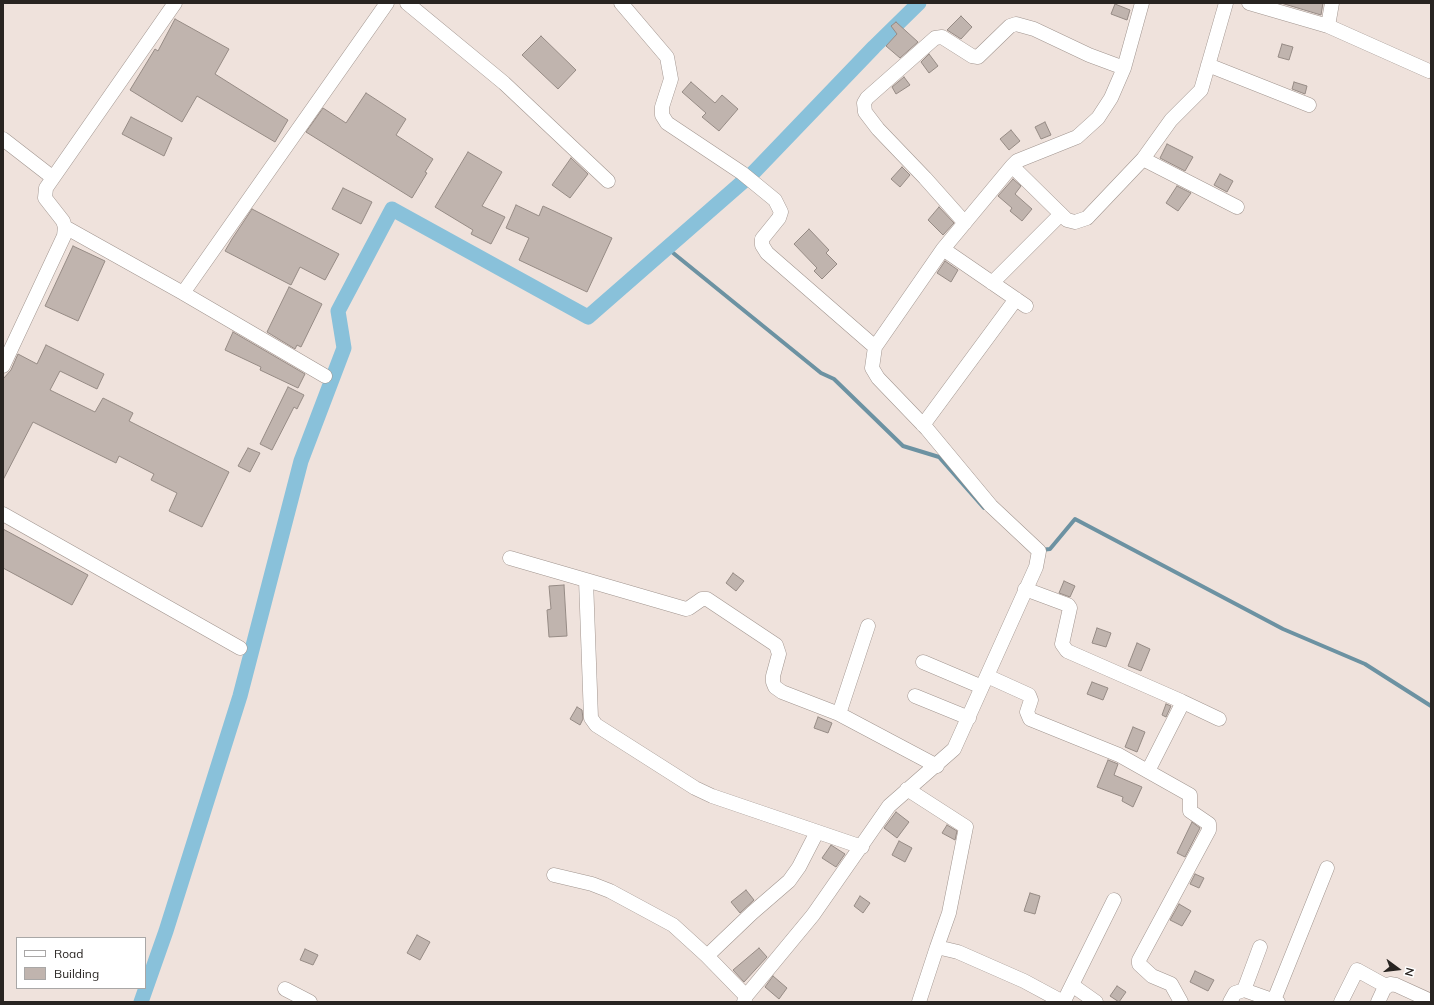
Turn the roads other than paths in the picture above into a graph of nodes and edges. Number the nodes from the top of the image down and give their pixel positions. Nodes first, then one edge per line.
1 (175, 3) edge
2 (387, 3) edge
3 (407, 3) edge
4 (621, 3) edge
5 (1142, 3) edge
6 (1226, 3) edge
7 (1249, 3) edge
8 (1332, 3) edge
9 (1328, 26) junction
10 (1208, 65) junction
11 (1124, 68) junction
12 (1429, 71) dead end
13 (1309, 105) dead end
14 (3, 139) edge
15 (1142, 159) junction
16 (1012, 166) junction
17 (52, 177) junction
18 (608, 181) dead end
19 (1237, 207) dead end
20 (1061, 214) junction
21 (965, 224) junction
22 (66, 227) junction
23 (943, 249) junction
24 (992, 283) junction
25 (183, 293) junction
26 (875, 347) junction
27 (3, 366) edge
28 (325, 376) dead end
29 (923, 425) junction
30 (3, 514) edge
31 (510, 558) dead end
32 (586, 580) junction
33 (1025, 589) junction
34 (868, 626) dead end
35 (240, 648) dead end
36 (923, 662) dead end
37 (984, 681) junction
38 (915, 696) dead end
39 (1181, 701) junction
40 (839, 714) junction
41 (969, 718) junction
42 (1219, 719) dead end
43 (937, 766) junction
44 (1148, 771) junction
45 (908, 789) junction
46 (816, 832) junction
47 (862, 847) junction
48 (1327, 868) dead end
49 (554, 875) dead end
50 (1114, 900) dead end
51 (937, 947) junction
52 (1260, 947) dead end
53 (707, 956) junction
54 (1072, 985) junction
55 (1386, 986) junction
56 (285, 989) dead end
57 (1244, 990) junction
58 (745, 999) edge
59 (1063, 1001) edge
60 (1276, 1001) edge
61 (1431, 1001) edge
62 (310, 1002) edge
63 (919, 1002) edge
64 (1096, 1002) edge
65 (1181, 1002) edge
66 (1230, 1002) edge
67 (1341, 1002) edge
68 (1378, 1002) edge

1 - 17 street
2 - 25 street
3 - 18 street
4 - 26 street
5 - 11 street
6 - 10 street
7 - 9 street
8 - 9 street
9 - 12 street
10 - 13 street
10 - 15 street
11 - 16 street
11 - 21 street
14 - 17 street
15 - 19 street
15 - 20 street
16 - 20 street
16 - 21 street
17 - 22 street
20 - 24 street
21 - 23 street
22 - 25 street
22 - 27 street
23 - 24 street
23 - 26 street
24 - 29 street
25 - 28 street
26 - 29 street
29 - 33 street
30 - 35 street
31 - 32 street
32 - 40 street
32 - 46 street
33 - 37 street
33 - 39 street
34 - 40 street
36 - 37 street
37 - 41 street
37 - 44 street
38 - 41 street
39 - 42 street
39 - 44 street
40 - 43 street
41 - 43 street
43 - 45 street
44 - 65 street
45 - 47 street
45 - 51 street
46 - 47 street
46 - 53 street
47 - 58 street
48 - 60 street
49 - 53 street
50 - 54 street
51 - 59 street
51 - 63 street
52 - 57 street
53 - 58 street
54 - 59 street
54 - 64 street
55 - 61 street
55 - 67 street
55 - 68 street
56 - 62 street
57 - 60 street
57 - 66 street

